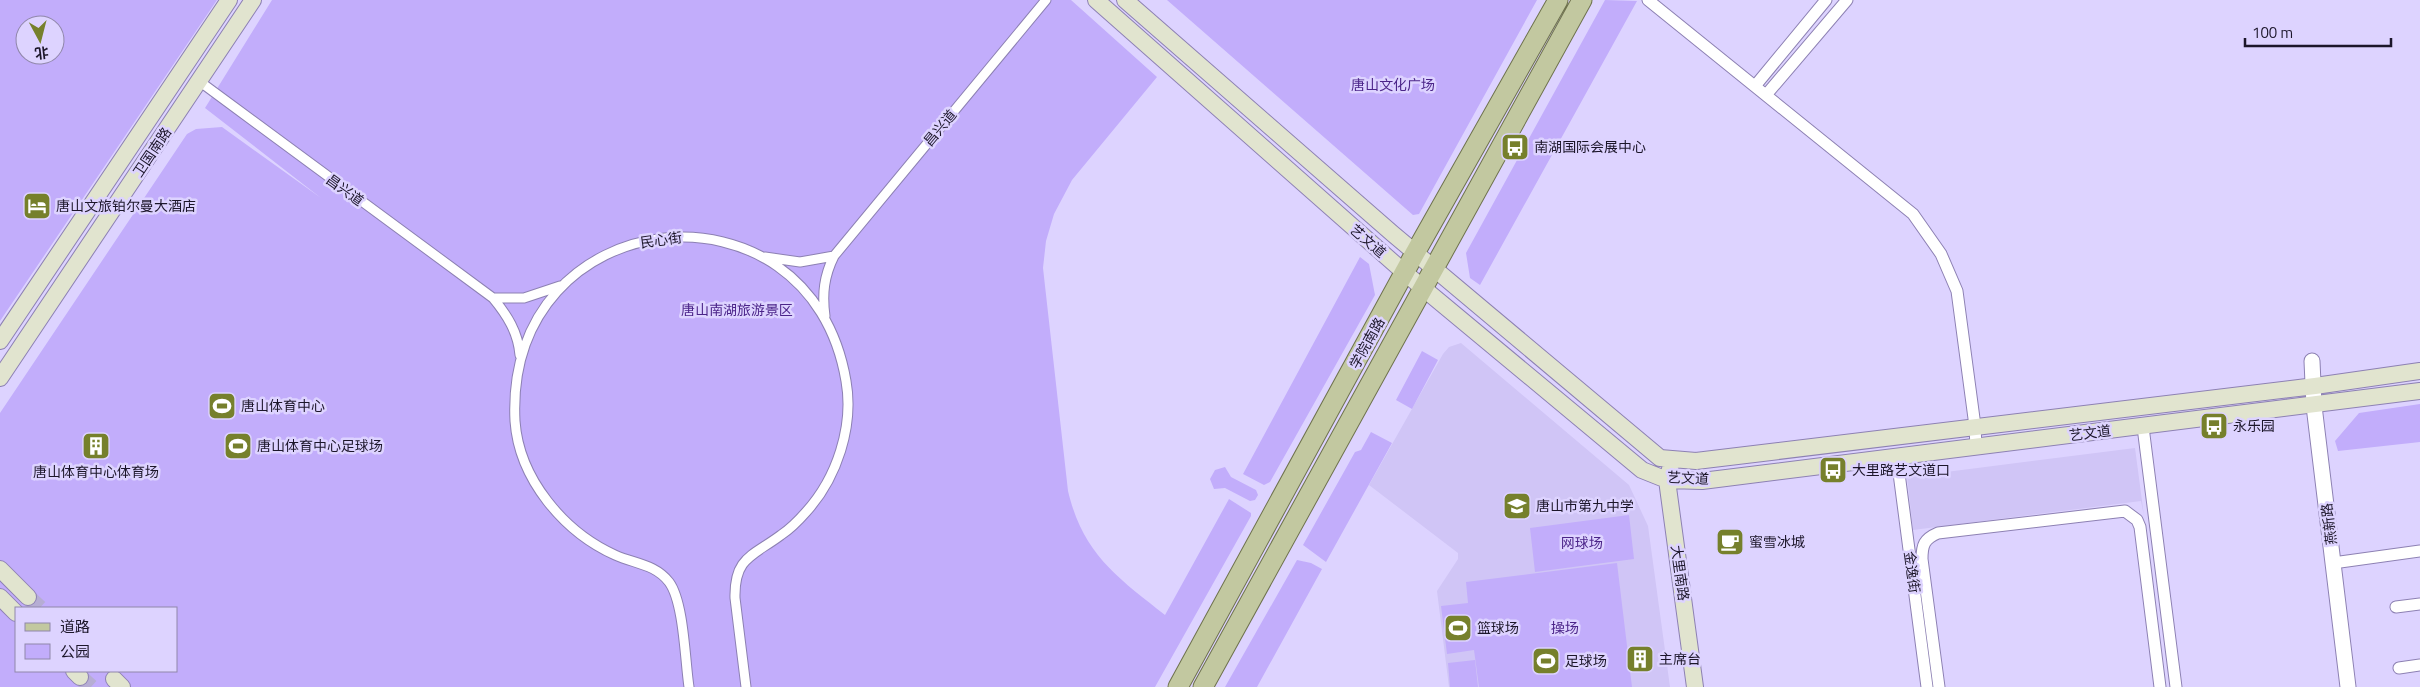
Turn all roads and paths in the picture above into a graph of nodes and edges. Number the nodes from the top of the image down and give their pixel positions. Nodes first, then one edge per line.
1 (230, 0) edge
2 (252, 0) edge
3 (1046, 0) edge
4 (1096, 0) edge
5 (1125, 0) edge
6 (1558, 0) edge
7 (1582, 0) edge
8 (1648, 0) edge
9 (1826, 0) edge
10 (1847, 0) edge
11 (184, 69) junction
12 (199, 81) junction
13 (1755, 86) junction
14 (1766, 96) junction
15 (1415, 252) junction
16 (761, 256) junction
17 (834, 256) junction
18 (1433, 267) junction
19 (1404, 273) junction
20 (562, 285) junction
21 (1422, 288) junction
22 (493, 298) junction
23 (826, 319) junction
24 (0, 341) edge
25 (520, 358) junction
26 (2312, 360) dead end
27 (2420, 371) edge
28 (0, 378) edge
29 (2315, 386) junction
30 (2420, 391) edge
31 (2314, 406) junction
32 (1975, 426) junction
33 (2143, 427) junction
34 (1976, 448) junction
35 (1897, 458) junction
36 (1672, 460) junction
37 (1667, 480) junction
38 (2420, 551) edge
39 (2333, 563) junction
40 (0, 570) edge
41 (0, 597) edge
42 (28, 597) tunnel mouth
43 (2420, 604) edge
44 (2396, 607) dead end
45 (15, 612) tunnel mouth
46 (2420, 665) edge
47 (2399, 668) dead end
48 (688, 687) edge
49 (746, 687) edge
50 (1178, 687) edge
51 (1203, 687) edge
52 (1695, 687) edge
53 (1927, 687) edge
54 (1939, 687) edge
55 (2160, 687) edge
56 (2176, 687) edge
57 (2348, 687) edge

1 - 11 main road, 卫国南路
2 - 12 main road, 卫国南路
3 - 17 street, 昌兴道
4 - 19 main road, 艺文道
5 - 15 main road, 艺文道
6 - 15 main road, 学院南路
7 - 18 main road, 学院南路
8 - 13 street
9 - 13 street
10 - 14 street
11 - 12 main road
11 - 24 main road, 卫国南路
12 - 22 street, 昌兴道
12 - 28 main road, 卫国南路
13 - 14 street
14 - 32 street
15 - 18 main road, 艺文道
15 - 19 main road, 学院南路
16 - 17 street
16 - 20 street, 民心街
16 - 23 street, 民心街
17 - 23 street
18 - 21 main road, 学院南路
18 - 36 main road, 艺文道
19 - 21 main road, 艺文道
19 - 50 main road, 学院南路
20 - 22 street
20 - 25 street, 民心街
21 - 37 main road, 艺文道
21 - 51 main road, 学院南路
22 - 25 street, 昌兴道
23 - 49 street, 民心街
25 - 48 street, 民心街
26 - 29 street, 燕新路
27 - 29 main road, 艺文道
29 - 31 street, 燕新路
29 - 32 main road, 艺文道
30 - 31 main road, 艺文道
31 - 33 main road, 艺文道
31 - 39 street, 燕新路
32 - 34 street
32 - 36 main road, 艺文道
33 - 34 main road, 艺文道
33 - 56 street
34 - 35 main road, 艺文道
35 - 37 main road, 艺文道
35 - 53 street, 金逸街
36 - 37 main road, 大里南路
37 - 52 main road, 大里南路
38 - 39 street
39 - 57 street, 燕新路
40 - 42 main road
41 - 45 main road
43 - 44 street
46 - 47 street
54 - 55 street

